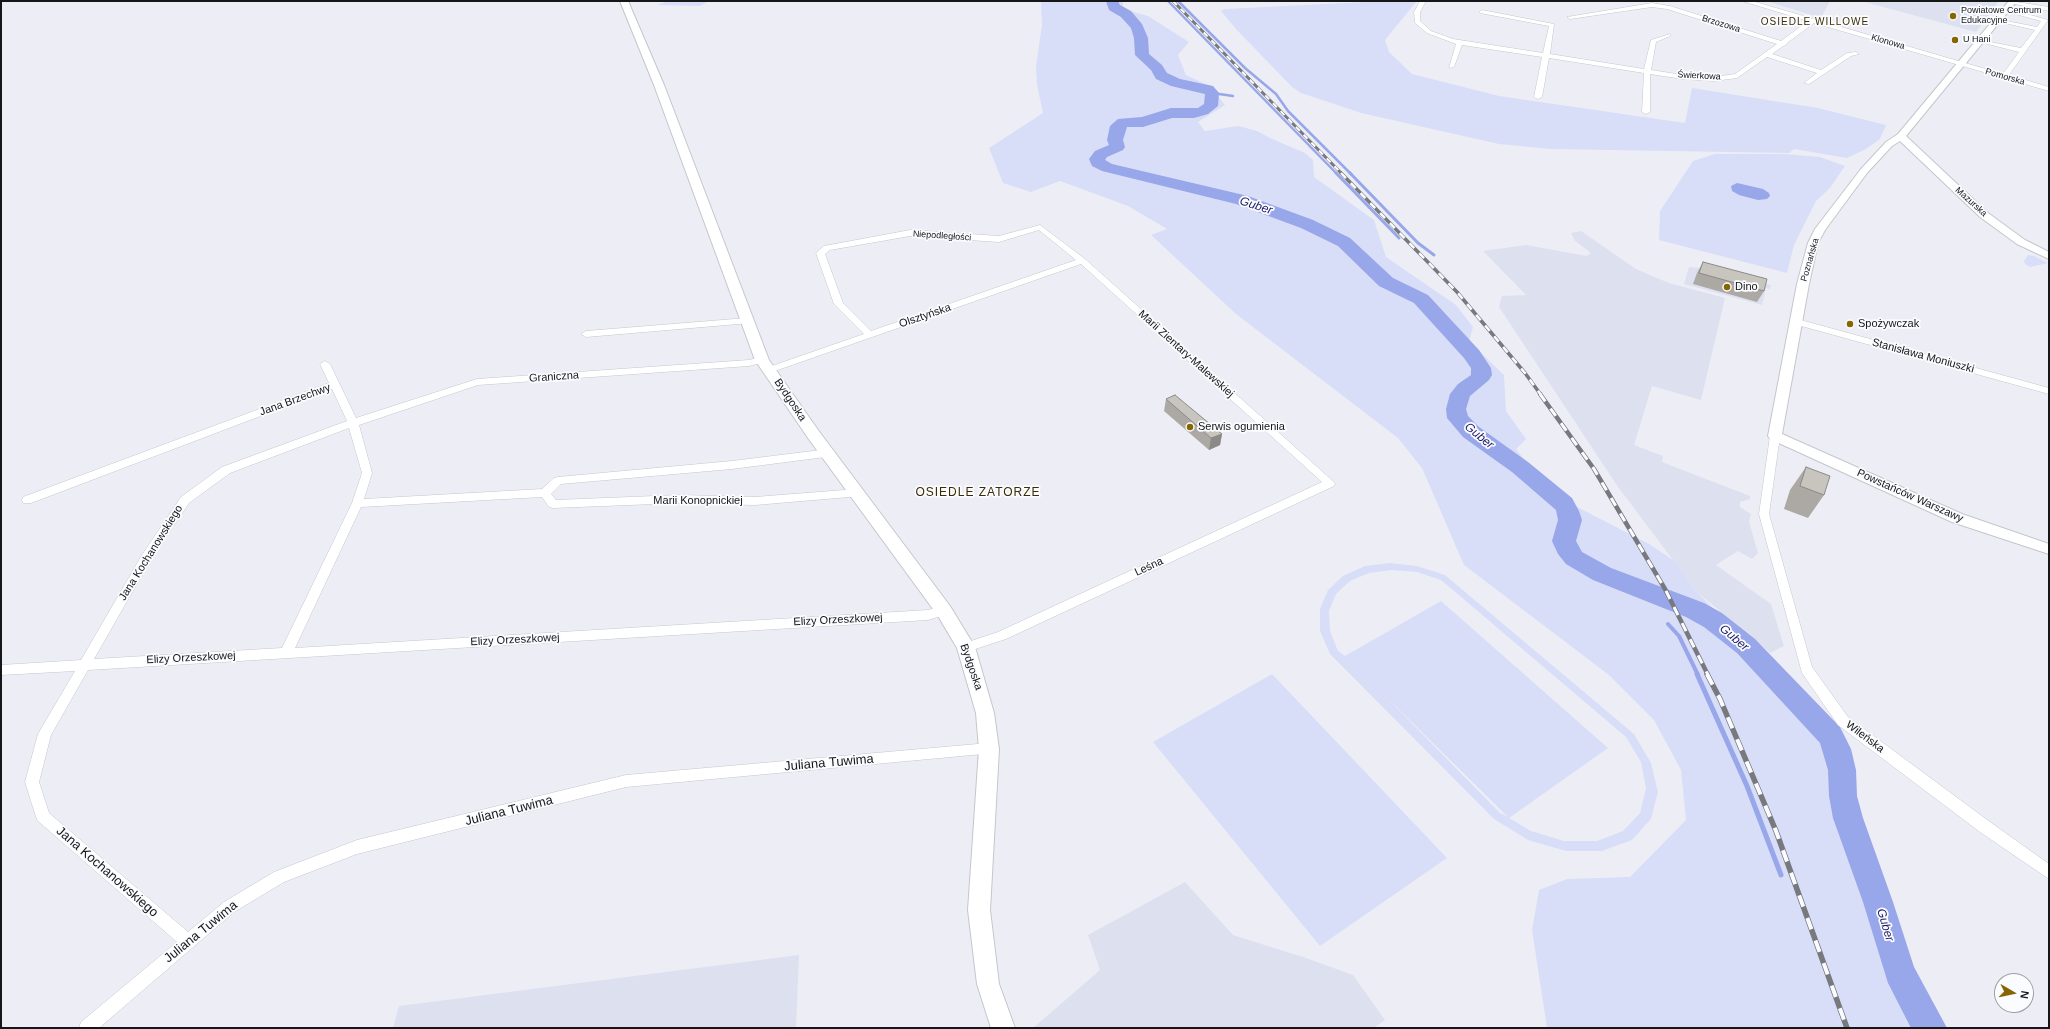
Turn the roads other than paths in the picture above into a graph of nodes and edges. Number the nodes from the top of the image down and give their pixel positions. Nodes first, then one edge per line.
1 (624, 1) edge
2 (1423, 1) edge
3 (1745, 1) edge
4 (2013, 1) edge
5 (1654, 3) edge
6 (2049, 9) edge
7 (2006, 10) junction
8 (1482, 12) dead end
9 (1570, 17) dead end
10 (1814, 20) junction
11 (1998, 20) junction
12 (2039, 29) junction
13 (1668, 35) dead end
14 (1982, 40) junction
15 (1460, 42) junction
16 (1784, 44) junction
17 (2024, 51) junction
18 (1856, 54) dead end
19 (1546, 55) junction
20 (1768, 55) junction
21 (1961, 64) junction
22 (1451, 67) dead end
23 (1647, 71) junction
24 (1821, 72) junction
25 (2004, 77) junction
26 (1807, 83) dead end
27 (2049, 89) edge
28 (1538, 97) dead end
29 (1646, 112) dead end
30 (1901, 136) junction
31 (1040, 227) joint
32 (2048, 255) edge
33 (1082, 261) junction
34 (747, 321) junction
35 (1797, 322) junction
36 (586, 334) dead end
37 (870, 335) junction
38 (325, 364) dead end
39 (765, 365) junction
40 (334, 384) junction
41 (2049, 391) edge
42 (353, 423) junction
43 (1775, 436) junction
44 (829, 453) junction
45 (1330, 483) joint
46 (545, 493) junction
47 (857, 493) junction
48 (27, 500) dead end
49 (357, 503) junction
50 (1764, 514) joint
51 (2049, 549) edge
52 (944, 611) junction
53 (966, 647) junction
54 (286, 653) junction
55 (84, 664) junction
56 (1, 670) edge
57 (989, 749) junction
58 (2049, 872) edge
59 (188, 942) junction
60 (87, 1028) edge
61 (1003, 1028) edge

1 - 34 main road, Bydgoska
2 - 15 street, Świerkowa
3 - 10 street, Klonowa
4 - 6 street
4 - 7 street, Poznańska
5 - 9 street, Brzozowa
5 - 16 street, Brzozowa
7 - 11 street, Poznańska
7 - 12 street
8 - 19 street
10 - 16 street, Świerkowa
10 - 21 street, Klonowa
11 - 12 street
11 - 14 street, Poznańska
12 - 17 street
13 - 23 street
14 - 17 street
14 - 21 street, Poznańska
15 - 19 street, Świerkowa
15 - 22 street
16 - 20 street, Świerkowa
17 - 25 street
18 - 24 street
19 - 23 street, Świerkowa
19 - 28 street
20 - 23 street, Świerkowa
20 - 24 street
21 - 25 street, Pomorska
21 - 30 street, Poznańska
23 - 29 street
24 - 26 street
25 - 27 street, Pomorska
30 - 32 street, Mazurska
30 - 35 street, Poznańska
31 - 33 street, Marii Zientary-Malewskiej
31 - 37 street, Niepodległości
33 - 37 street, Olsztyńska
33 - 45 street, Marii Zientary-Malewskiej
34 - 36 street
34 - 39 main road, Bydgoska
35 - 41 street, Stanisława Moniuszki
35 - 43 street, Poznańska
37 - 39 street, Olsztyńska
38 - 40 street
39 - 42 street, Graniczna
39 - 44 main road, Bydgoska
40 - 42 street, Jana Brzechwy
40 - 48 street, Jana Brzechwy
42 - 49 street, Jana Brzechwy
42 - 55 street, Jana Kochanowskiego
43 - 50 street, Poznańska
43 - 51 street, Powstańców Warszawy
44 - 46 street
44 - 47 main road, Bydgoska
45 - 53 street, Leśna
46 - 47 street, Marii Konopnickiej
46 - 49 street
47 - 52 main road, Bydgoska
49 - 54 street, Jana Brzechwy
50 - 58 street, Wileńska
52 - 53 main road, Bydgoska
52 - 54 street, Elizy Orzeszkowej
53 - 57 main road, Bydgoska
54 - 55 street, Elizy Orzeszkowej
55 - 56 street
55 - 59 street, Jana Kochanowskiego
57 - 59 street, Juliana Tuwima
57 - 61 main road, Bydgoska
59 - 60 street, Juliana Tuwima

